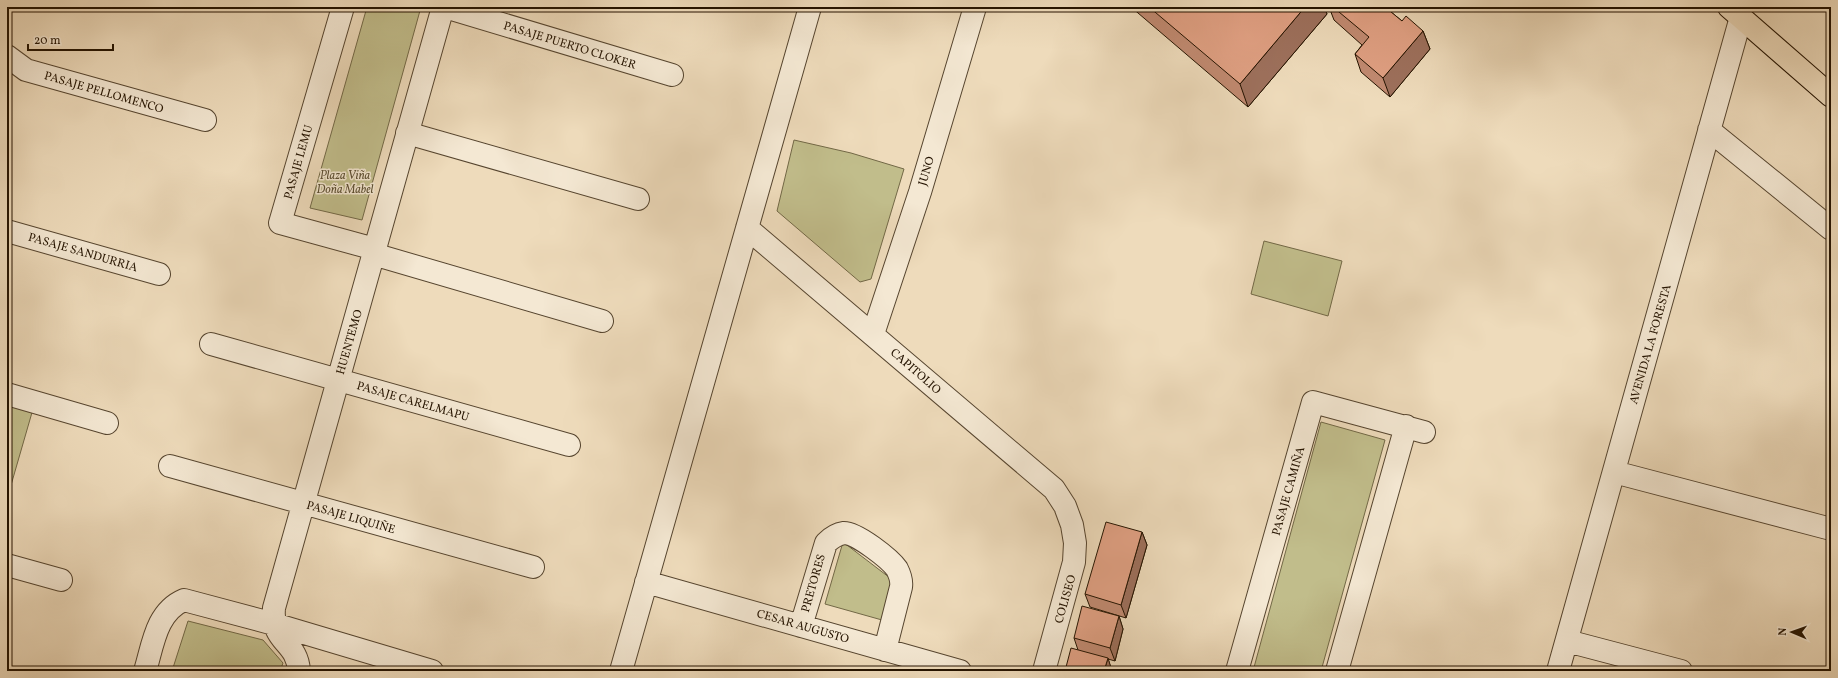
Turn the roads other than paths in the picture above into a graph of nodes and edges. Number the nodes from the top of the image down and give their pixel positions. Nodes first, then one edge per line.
1 (344, 7) edge
2 (444, 7) edge
3 (810, 7) edge
4 (975, 7) edge
5 (1735, 12) edge
6 (7, 56) edge
7 (672, 75) dead end
8 (1831, 96) edge
9 (205, 120) dead end
10 (1710, 130) junction
11 (408, 132) junction
12 (638, 198) dead end
13 (747, 228) junction
14 (1831, 229) edge
15 (7, 231) edge
16 (374, 251) junction
17 (159, 274) dead end
18 (602, 321) dead end
19 (873, 334) junction
20 (211, 344) dead end
21 (338, 380) junction
22 (7, 394) edge
23 (107, 423) dead end
24 (569, 445) dead end
25 (170, 466) dead end
26 (1614, 472) junction
27 (304, 503) junction
28 (1072, 525) joint
29 (1831, 529) edge
30 (7, 565) edge
31 (533, 567) dead end
32 (61, 580) dead end
33 (646, 582) junction
34 (274, 624) junction
35 (800, 626) junction
36 (1567, 641) junction
37 (886, 650) junction
38 (145, 671) edge
39 (300, 671) edge
40 (432, 671) edge
41 (621, 671) edge
42 (960, 671) edge
43 (1044, 671) edge
44 (1237, 671) edge
45 (1337, 671) edge
46 (1558, 671) edge
47 (1681, 671) edge

1 - 16 street, PASAJE LEMU
2 - 7 street, PASAJE PUERTO CLOKER
2 - 11 street, HUENTEMO
3 - 13 street
4 - 19 street, JUNO
5 - 8 main road
5 - 10 street, AVENIDA LA FORESTA
6 - 9 street, PASAJE PELLOMENCO
10 - 14 street
10 - 26 street, AVENIDA LA FORESTA
11 - 12 street
11 - 16 street, HUENTEMO
13 - 19 street, CAPITOLIO
13 - 33 street
15 - 17 street, PASAJE SANDURRIA
16 - 18 street
16 - 21 street, HUENTEMO
19 - 28 street, CAPITOLIO
20 - 21 street, PASAJE CARELMAPU
21 - 24 street, PASAJE CARELMAPU
21 - 27 street, HUENTEMO
22 - 23 street
25 - 27 street, PASAJE LIQUIÑE
26 - 29 street
26 - 36 street, AVENIDA LA FORESTA
27 - 31 street, PASAJE LIQUIÑE
27 - 34 street, HUENTEMO
28 - 43 street, COLISEO
30 - 32 street
33 - 35 street, CESAR AUGUSTO
33 - 41 street
34 - 38 street
34 - 39 street
34 - 40 street
35 - 37 street, CESAR AUGUSTO
35 - 37 street, PRETORES
36 - 46 street, AVENIDA LA FORESTA
36 - 47 street
37 - 42 street, CESAR AUGUSTO
44 - 45 street, PASAJE CAMIÑA

